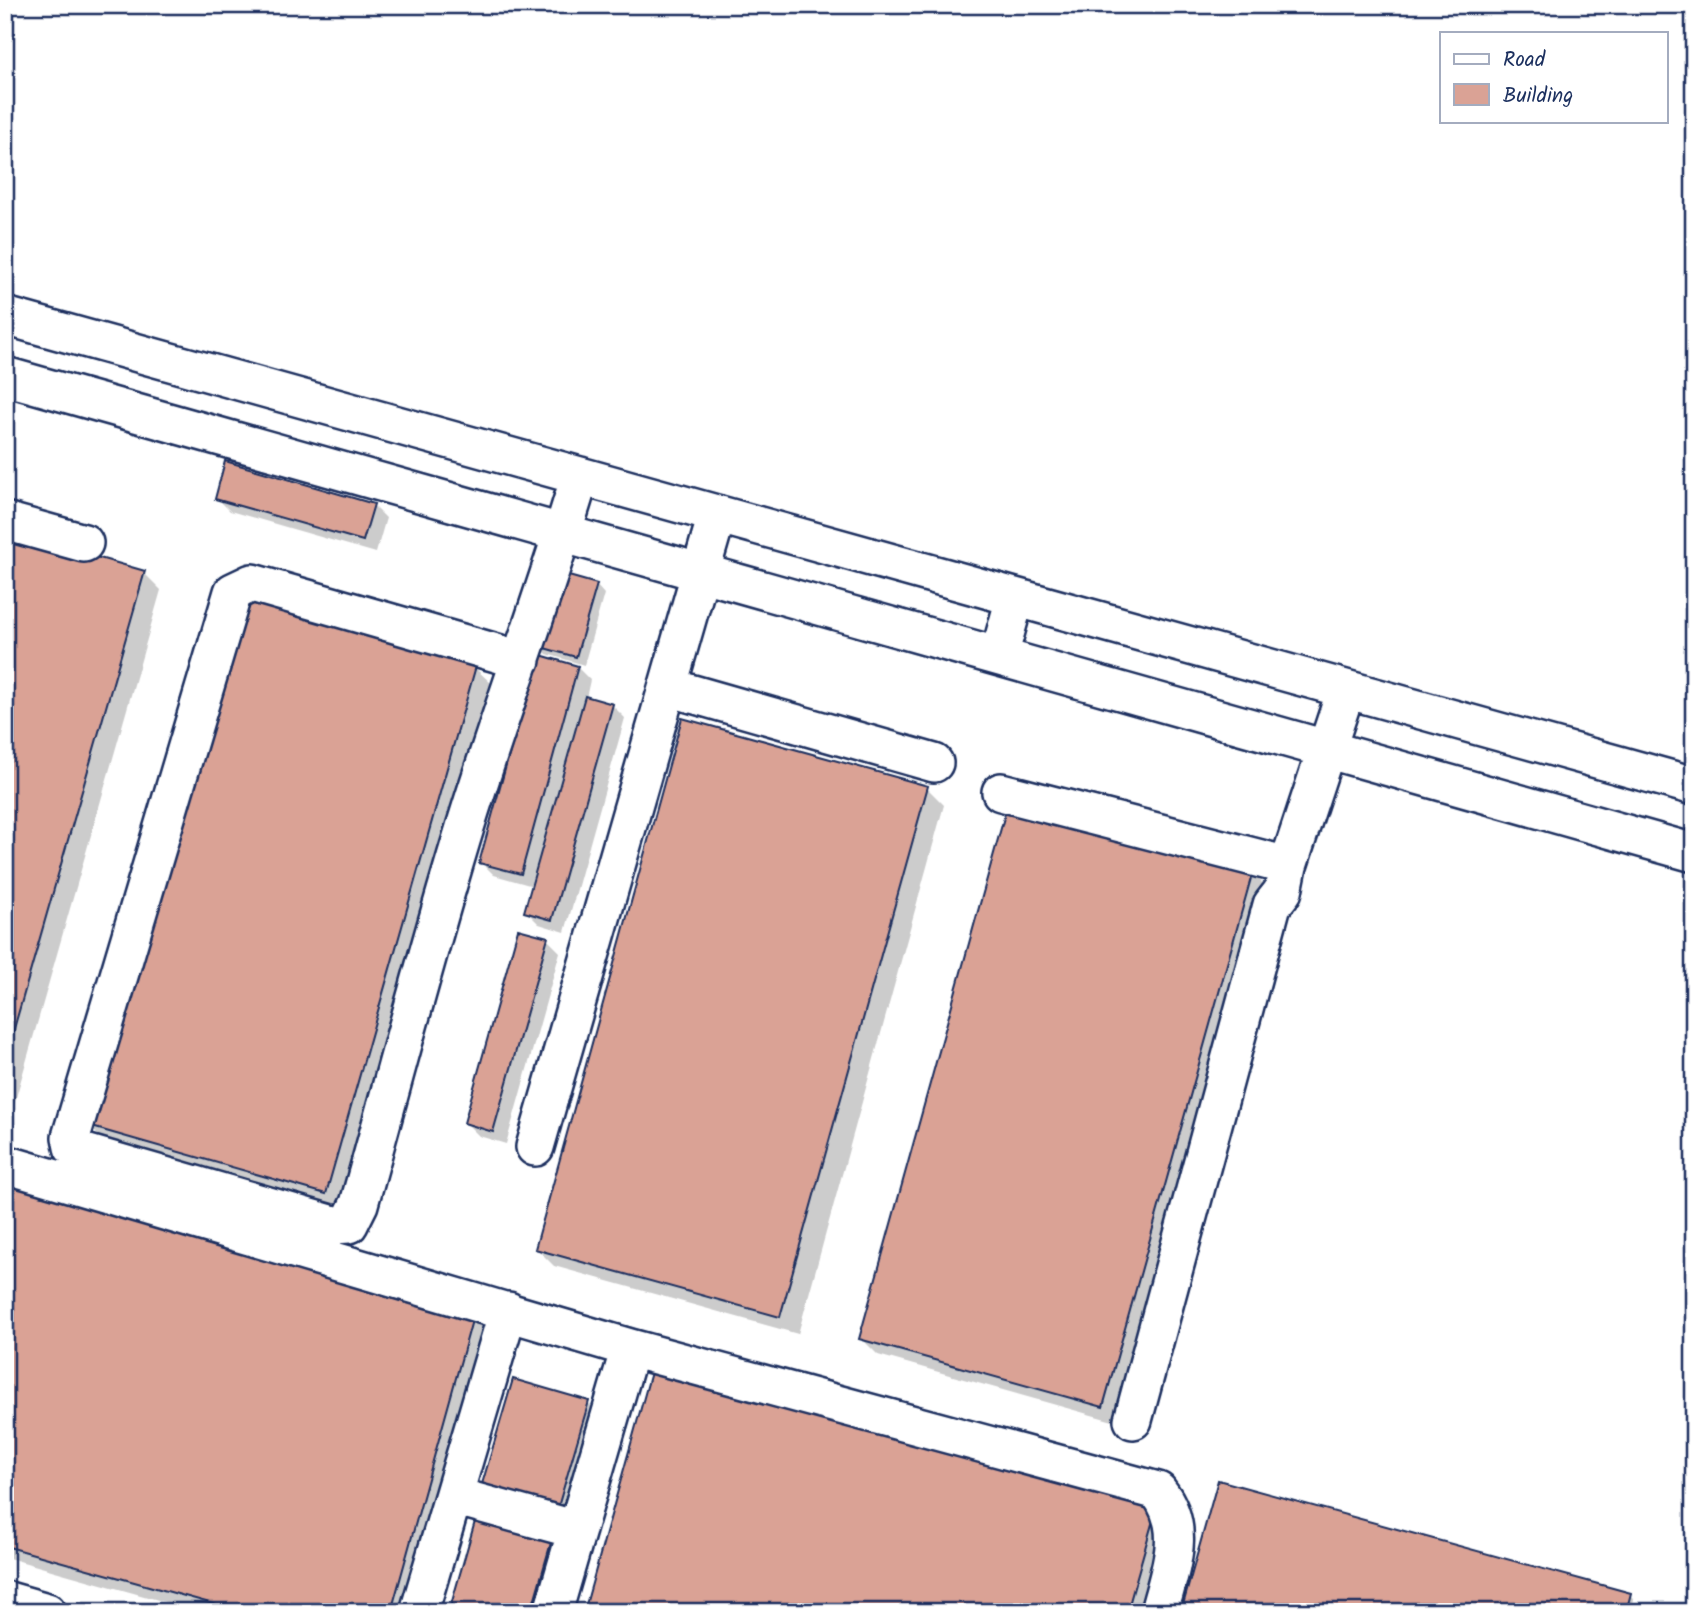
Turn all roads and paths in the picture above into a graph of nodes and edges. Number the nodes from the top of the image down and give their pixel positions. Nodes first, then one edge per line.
1 (5, 316) edge
2 (5, 376) edge
3 (238, 381) junction
4 (222, 437) junction
5 (580, 476) junction
6 (718, 515) junction
7 (5, 521) edge
8 (563, 534) junction
9 (84, 543) dead end
10 (699, 572) junction
11 (1015, 597) junction
12 (999, 656) junction
13 (521, 660) junction
14 (668, 687) junction
15 (1346, 690) junction
16 (1326, 749) junction
17 (934, 763) dead end
18 (1694, 786) edge
19 (1001, 792) dead end
20 (1692, 846) edge
21 (1289, 866) junction
22 (535, 1147) dead end
23 (5, 1164) edge
24 (508, 1311) junction
25 (630, 1348) junction
26 (1133, 1420) dead end
27 (454, 1496) junction
28 (577, 1530) junction
29 (5, 1600) edge
30 (47, 1612) edge
31 (419, 1612) edge
32 (553, 1612) edge
33 (1159, 1612) edge

1 - 3 lane
2 - 4 lane
3 - 4 lane
3 - 5 lane
4 - 8 lane
5 - 6 lane
5 - 8 lane
6 - 10 lane
6 - 11 lane
7 - 9 lane
8 - 10 lane
8 - 13 lane
10 - 12 lane
10 - 14 lane
11 - 12 lane
11 - 15 lane
12 - 16 lane
13 - 13 lane
14 - 17 lane
14 - 22 lane
15 - 16 lane
15 - 18 lane
16 - 20 lane
16 - 21 lane
19 - 21 lane
21 - 26 lane
23 - 24 lane
24 - 25 lane
24 - 27 lane
25 - 28 lane
25 - 33 lane
27 - 28 lane
27 - 31 lane
28 - 32 lane
29 - 30 lane

